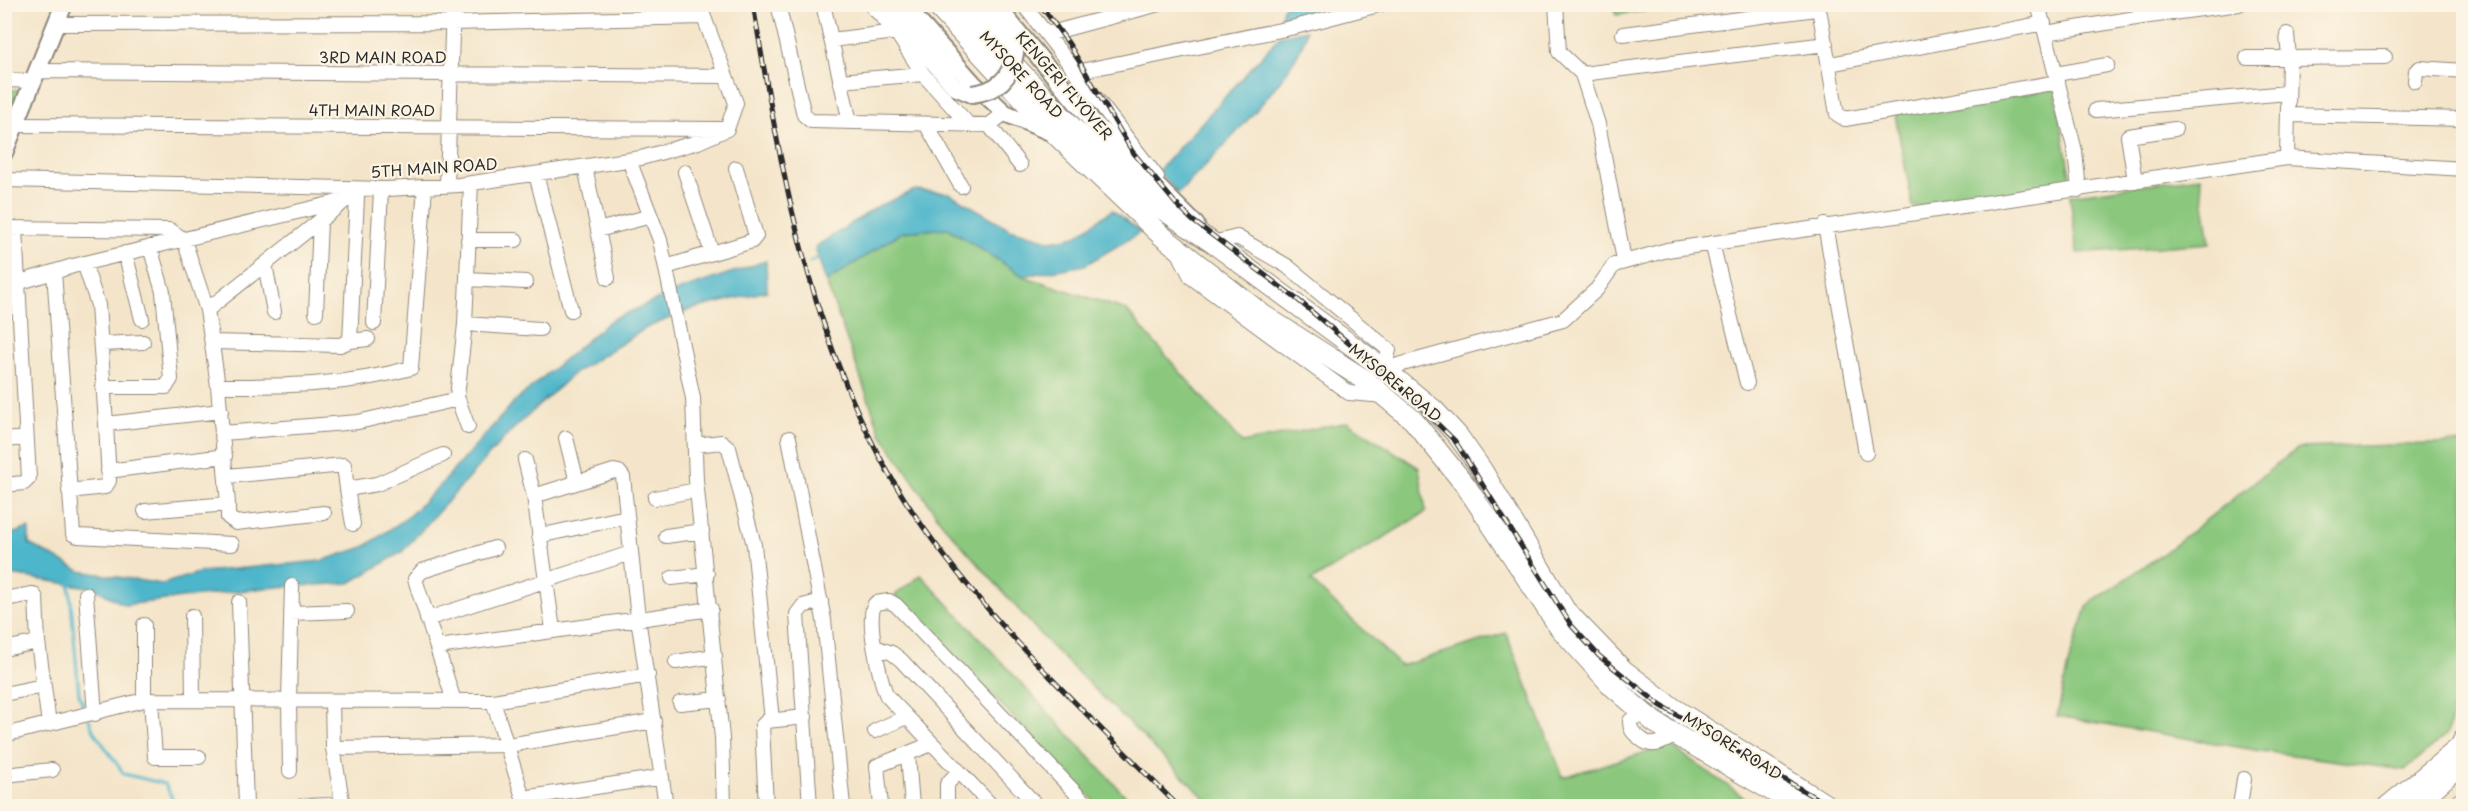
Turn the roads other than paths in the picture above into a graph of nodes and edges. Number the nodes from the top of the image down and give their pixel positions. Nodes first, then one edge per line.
1 (64, 4) edge
2 (453, 4) edge
3 (778, 4) edge
4 (823, 4) edge
5 (870, 4) edge
6 (883, 4) edge
7 (903, 4) edge
8 (935, 4) edge
9 (957, 4) edge
10 (978, 4) edge
11 (994, 4) edge
12 (1023, 4) edge
13 (1159, 4) edge
14 (1320, 4) edge
15 (1382, 4) edge
16 (1556, 4) edge
17 (2038, 4) edge
18 (2239, 4) edge
19 (2232, 5) edge
20 (2141, 10) edge
21 (701, 11) edge
22 (1318, 19) junction
23 (452, 23) junction
24 (56, 24) junction
25 (2045, 28) junction
26 (896, 32) junction
27 (1047, 34) junction
28 (1623, 34) dead end
29 (2287, 34) dead end
30 (831, 40) junction
31 (1826, 44) junction
32 (2385, 57) dead end
33 (2247, 58) dead end
34 (2289, 58) junction
35 (1830, 64) junction
36 (2108, 65) dead end
37 (2463, 71) edge
38 (1076, 72) junction
39 (452, 73) junction
40 (923, 74) junction
41 (1582, 74) junction
42 (37, 76) junction
43 (726, 76) junction
44 (2057, 77) junction
45 (4, 80) edge
46 (840, 81) junction
47 (2415, 81) dead end
48 (2287, 93) junction
49 (2096, 110) dead end
50 (1005, 113) junction
51 (2288, 115) junction
52 (2463, 119) edge
53 (850, 122) junction
54 (926, 124) junction
55 (16, 125) junction
56 (450, 125) junction
57 (969, 125) junction
58 (989, 125) junction
59 (727, 129) junction
60 (2175, 129) dead end
61 (1055, 134) junction
62 (6, 148) edge
63 (2287, 158) junction
64 (629, 160) junction
65 (1020, 165) dead end
66 (585, 167) junction
67 (735, 168) dead end
68 (2463, 169) edge
69 (685, 172) dead end
70 (536, 174) junction
71 (4, 180) edge
72 (2134, 181) junction
73 (471, 183) junction
74 (447, 185) junction
75 (961, 186) dead end
76 (425, 187) junction
77 (384, 190) junction
78 (2079, 190) junction
79 (1132, 196) junction
80 (352, 198) junction
81 (1158, 204) junction
82 (651, 216) junction
83 (320, 220) junction
84 (1825, 225) junction
85 (10, 229) edge
86 (598, 230) junction
87 (184, 240) junction
88 (468, 240) junction
89 (516, 240) dead end
90 (1712, 243) junction
91 (150, 247) junction
92 (125, 253) junction
93 (712, 253) junction
94 (1624, 260) junction
95 (84, 263) junction
96 (265, 264) junction
97 (666, 267) junction
98 (54, 272) junction
99 (608, 278) dead end
100 (467, 279) junction
101 (19, 282) junction
102 (526, 282) dead end
103 (4, 287) edge
104 (207, 310) junction
105 (570, 310) dead end
106 (274, 312) dead end
107 (316, 313) dead end
108 (142, 319) dead end
109 (374, 323) dead end
110 (465, 324) junction
111 (540, 329) dead end
112 (368, 339) dead end
113 (350, 341) junction
114 (142, 342) dead end
115 (212, 342) junction
116 (102, 344) junction
117 (1384, 369) junction
118 (1747, 383) dead end
119 (218, 386) junction
120 (104, 387) junction
121 (457, 397) junction
122 (220, 411) junction
123 (106, 424) junction
124 (468, 427) dead end
125 (223, 433) junction
126 (26, 438) junction
127 (566, 438) dead end
128 (789, 438) dead end
129 (4, 440) edge
130 (695, 445) junction
131 (1866, 453) dead end
132 (443, 455) dead end
133 (225, 456) junction
134 (525, 460) dead end
135 (108, 471) junction
136 (227, 476) junction
137 (577, 482) junction
138 (4, 485) edge
139 (347, 489) junction
140 (697, 489) junction
141 (69, 491) junction
142 (534, 496) junction
143 (655, 498) dead end
144 (228, 504) junction
145 (145, 511) dead end
146 (324, 513) dead end
147 (626, 516) junction
148 (353, 524) dead end
149 (702, 531) junction
150 (539, 536) junction
151 (666, 536) dead end
152 (232, 544) dead end
153 (495, 548) dead end
154 (631, 553) junction
155 (707, 574) junction
156 (672, 578) dead end
157 (544, 581) junction
158 (292, 586) dead end
159 (86, 594) dead end
160 (4, 599) edge
161 (821, 600) junction
162 (239, 602) dead end
163 (711, 609) junction
164 (347, 611) dead end
165 (291, 613) junction
166 (192, 616) dead end
167 (638, 618) junction
168 (427, 619) junction
169 (144, 625) dead end
170 (553, 630) junction
171 (38, 642) junction
172 (438, 647) junction
173 (875, 647) junction
174 (4, 649) edge
175 (715, 656) junction
176 (676, 662) dead end
177 (648, 675) junction
178 (43, 686) junction
179 (4, 694) edge
180 (719, 699) junction
181 (147, 700) junction
182 (193, 700) junction
183 (240, 700) junction
184 (289, 700) junction
185 (332, 701) junction
186 (453, 701) junction
187 (493, 701) junction
188 (680, 703) dead end
189 (1673, 708) junction
190 (90, 715) junction
191 (1648, 716) junction
192 (805, 717) junction
193 (906, 717) junction
194 (772, 720) junction
195 (654, 721) junction
196 (49, 724) junction
197 (875, 730) dead end
198 (4, 735) edge
199 (2463, 739) edge
200 (931, 744) junction
201 (508, 745) junction
202 (333, 748) junction
203 (908, 755) junction
204 (199, 757) dead end
205 (2463, 761) edge
206 (52, 770) dead end
207 (290, 771) dead end
208 (959, 771) junction
209 (4, 775) edge
210 (662, 777) junction
211 (2244, 778) dead end
212 (981, 800) edge
213 (2463, 801) edge
214 (524, 802) edge
215 (338, 806) edge
216 (246, 807) edge
217 (302, 807) edge
218 (666, 807) edge
219 (724, 807) edge
220 (766, 807) edge
221 (810, 807) edge
222 (843, 807) edge
223 (882, 807) edge
224 (912, 807) edge
225 (947, 807) edge
226 (992, 807) edge
227 (1037, 807) edge
228 (1088, 807) edge
229 (1798, 807) edge
230 (1828, 807) edge
231 (2240, 807) edge
232 (2388, 807) edge
233 (2414, 807) edge
234 (2457, 807) edge

1 - 24 main road
2 - 23 street
3 - 53 street
4 - 30 street
5 - 26 street
6 - 10 main road, KENGERI FLYOVER, bridge
7 - 50 main road
8 - 61 highway, MYSORE ROAD
9 - 79 highway, MYSORE ROAD
11 - 81 main road, KENGERI FLYOVER
12 - 27 street
13 - 27 street
14 - 22 street
15 - 22 street
16 - 41 street
17 - 25 street
18 - 19 street
19 - 20 street
20 - 25 street
21 - 23 street
21 - 43 street
22 - 38 street
23 - 24 street
23 - 39 street
24 - 42 main road
25 - 35 street
25 - 44 street
26 - 30 street
26 - 40 street
27 - 38 street
28 - 31 street
29 - 34 street
30 - 46 street
31 - 35 street
31 - 41 street
32 - 34 street
33 - 34 street
34 - 48 street
35 - 44 street
36 - 44 street
37 - 47 street
38 - 81 street
39 - 42 street, 3RD MAIN ROAD
39 - 43 street, 3RD MAIN ROAD
39 - 56 street
40 - 46 street
40 - 57 street
41 - 94 street
42 - 45 street, 3RD MAIN ROAD
42 - 55 main road
43 - 59 street
44 - 78 street
46 - 53 street
48 - 49 street
48 - 51 street
50 - 58 street
50 - 61 main road
51 - 52 street
51 - 63 street
53 - 54 street
54 - 57 street
54 - 75 street
55 - 56 street, 4TH MAIN ROAD
55 - 62 main road
56 - 59 street, 4TH MAIN ROAD
56 - 74 street
57 - 58 street
58 - 65 street
59 - 64 street, 5TH MAIN ROAD
60 - 72 street
61 - 79 highway, MYSORE ROAD
63 - 68 street
63 - 72 street
64 - 66 street, 5TH MAIN ROAD
64 - 82 street
66 - 70 street, 5TH MAIN ROAD
66 - 86 street
67 - 93 street
69 - 93 street
70 - 73 street, 5TH MAIN ROAD
70 - 105 street
71 - 77 street, 5TH MAIN ROAD
72 - 78 street
73 - 74 street, 5TH MAIN ROAD
73 - 88 street
74 - 76 street, 5TH MAIN ROAD
76 - 77 street, 5TH MAIN ROAD
76 - 119 street
77 - 80 street
77 - 109 street
78 - 84 street
79 - 81 highway, MYSORE ROAD
80 - 83 street
80 - 87 street
80 - 113 street
81 - 117 highway, MYSORE ROAD
81 - 191 highway, MYSORE ROAD
82 - 86 street
82 - 97 street
83 - 96 street
83 - 107 street
84 - 90 street
84 - 131 street
85 - 87 street
85 - 101 street
86 - 99 street
87 - 91 street
87 - 104 street
88 - 89 street
88 - 100 street
90 - 94 street
90 - 118 street
91 - 92 street
91 - 120 street
92 - 95 street
92 - 108 street
93 - 97 street
94 - 117 street
95 - 98 street
95 - 116 street
96 - 104 street
96 - 106 street
97 - 130 street
98 - 101 street
98 - 141 street
100 - 102 street
100 - 110 street
101 - 103 street
101 - 126 street
104 - 115 street
110 - 111 street
110 - 121 street
112 - 113 street
113 - 115 street
114 - 116 street
115 - 119 street
116 - 120 street
117 - 189 highway, MYSORE ROAD
119 - 122 street
120 - 123 street
121 - 124 street
121 - 125 street
122 - 123 street
122 - 125 street
123 - 135 street
125 - 133 street
126 - 129 street
126 - 138 street
127 - 137 street
128 - 161 street
130 - 140 street
130 - 194 street
132 - 139 street
133 - 135 street
133 - 136 street
134 - 142 street
135 - 141 street
136 - 139 street
136 - 144 street
137 - 142 street
137 - 147 street
139 - 148 street
140 - 143 street
140 - 149 street
141 - 152 street
142 - 150 street
144 - 145 street
144 - 146 street
147 - 150 street
147 - 154 street
149 - 151 street
149 - 155 street
150 - 157 street
153 - 168 street
154 - 157 street
154 - 167 street
155 - 156 street
155 - 163 street
157 - 168 street
157 - 170 street
158 - 165 street
159 - 190 street
160 - 171 street
161 - 192 street
161 - 222 street
162 - 183 street
163 - 167 street
163 - 175 street
164 - 165 street
165 - 184 street
166 - 182 street
167 - 170 street
167 - 177 street
168 - 172 street
169 - 181 street
170 - 172 street
171 - 174 street
171 - 178 street
172 - 186 street
173 - 193 street
173 - 227 street
173 - 228 street
175 - 176 street
175 - 180 street
177 - 187 street
177 - 195 street
178 - 179 street
178 - 196 street
180 - 188 street
180 - 219 street
181 - 182 street
181 - 190 street
181 - 204 street
182 - 183 street
183 - 184 street
183 - 216 street
184 - 185 street
184 - 207 street
185 - 186 street
185 - 202 street
186 - 187 street
187 - 201 street
189 - 191 highway
189 - 230 highway, MYSORE ROAD
190 - 196 street
191 - 229 highway, MYSORE ROAD
192 - 194 street
192 - 221 street
193 - 197 street
193 - 200 street
194 - 220 street
195 - 201 street
195 - 210 street
196 - 198 street
199 - 232 highway
200 - 203 street
200 - 208 street
201 - 202 street
201 - 214 street
202 - 215 street
203 - 223 street
203 - 224 street
205 - 233 highway
206 - 209 street
208 - 212 street
208 - 225 street
210 - 214 street
210 - 218 street
211 - 231 street
212 - 226 street
213 - 234 highway
215 - 217 street

